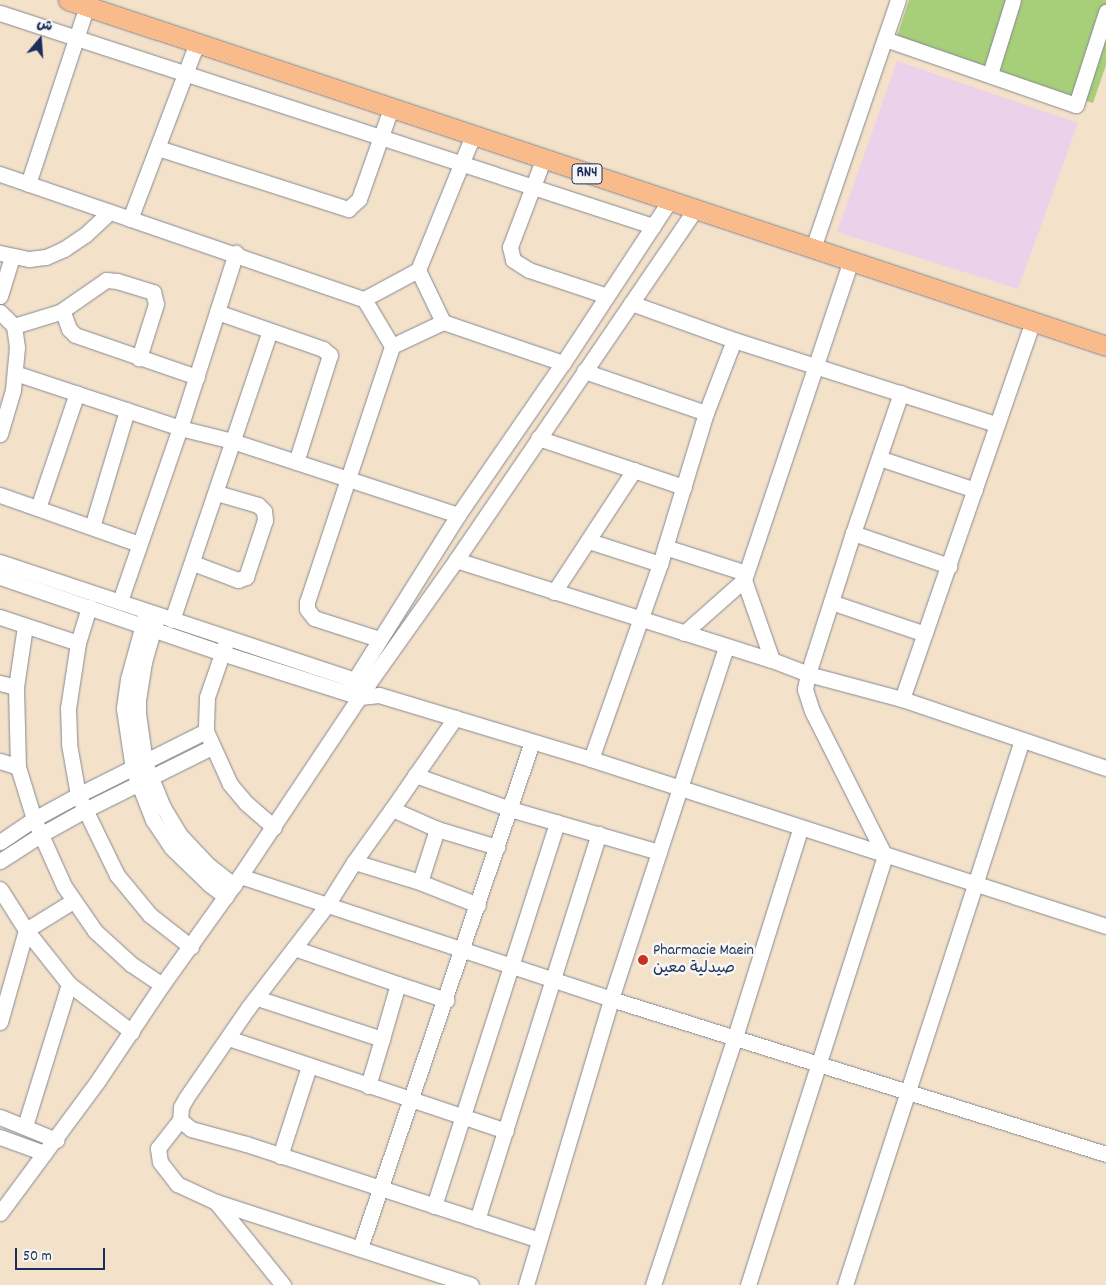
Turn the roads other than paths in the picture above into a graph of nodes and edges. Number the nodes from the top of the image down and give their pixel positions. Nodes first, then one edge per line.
1 (68, 0) edge
2 (898, 0) edge
3 (1013, 0) edge
4 (87, 6) junction
5 (1106, 12) edge
6 (0, 13) edge
7 (76, 38) junction
8 (885, 39) junction
9 (197, 43) junction
10 (186, 74) junction
11 (990, 74) junction
12 (391, 108) junction
13 (473, 135) junction
14 (381, 136) junction
15 (158, 148) junction
16 (543, 160) junction
17 (462, 163) junction
18 (0, 174) edge
19 (28, 184) junction
20 (533, 187) junction
21 (670, 200) junction
22 (695, 209) junction
23 (110, 212) junction
24 (130, 219) junction
25 (653, 226) junction
26 (812, 248) junction
27 (236, 254) junction
28 (6, 255) edge
29 (851, 261) junction
30 (418, 270) junction
31 (0, 296) edge
32 (606, 296) junction
33 (364, 299) junction
34 (631, 303) junction
35 (0, 312) edge
36 (60, 312) junction
37 (216, 312) junction
38 (1033, 321) junction
39 (443, 322) junction
40 (14, 326) junction
41 (270, 331) junction
42 (734, 340) junction
43 (392, 346) junction
44 (1106, 346) edge
45 (139, 358) junction
46 (563, 363) junction
47 (817, 365) junction
48 (584, 371) junction
49 (15, 373) junction
50 (197, 376) junction
51 (901, 393) junction
52 (77, 394) junction
53 (126, 410) junction
54 (706, 413) junction
55 (996, 424) junction
56 (180, 428) junction
57 (0, 434) edge
58 (538, 438) junction
59 (232, 441) junction
60 (879, 458) junction
61 (296, 462) junction
62 (634, 470) junction
63 (348, 479) junction
64 (684, 487) junction
65 (974, 490) junction
66 (217, 493) junction
67 (0, 495) edge
68 (38, 508) junction
69 (458, 515) junction
70 (92, 527) junction
71 (853, 533) junction
72 (589, 541) junction
73 (139, 544) junction
74 (665, 547) junction
75 (456, 560) junction
76 (0, 562) edge
77 (193, 563) junction
78 (660, 564) junction
79 (948, 566) junction
80 (745, 576) junction
81 (0, 577) edge
82 (554, 592) junction
83 (120, 601) junction
84 (831, 602) junction
85 (89, 607) junction
86 (0, 617) edge
87 (641, 619) junction
88 (154, 620) junction
89 (25, 626) junction
90 (684, 633) junction
91 (925, 634) junction
92 (228, 638) junction
93 (379, 639) junction
94 (78, 643) junction
95 (726, 647) junction
96 (222, 653) junction
97 (772, 660) junction
98 (808, 674) junction
99 (0, 683) edge
100 (16, 687) junction
101 (357, 688) junction
102 (902, 699) junction
103 (455, 718) junction
104 (206, 731) junction
105 (1022, 740) junction
106 (532, 742) junction
107 (212, 747) junction
108 (591, 759) junction
109 (0, 761) edge
110 (18, 766) junction
111 (1106, 768) edge
112 (142, 773) junction
113 (415, 775) junction
114 (679, 788) junction
115 (78, 795) junction
116 (392, 809) junction
117 (510, 809) junction
118 (85, 810) junction
119 (34, 819) junction
120 (557, 822) junction
121 (274, 827) junction
122 (800, 828) junction
123 (437, 829) junction
124 (42, 834) junction
125 (599, 834) junction
126 (0, 842) edge
127 (497, 846) junction
128 (659, 852) junction
129 (885, 856) junction
130 (0, 861) edge
131 (354, 862) junction
132 (420, 882) junction
133 (975, 885) junction
134 (234, 886) junction
135 (0, 889) edge
136 (73, 901) junction
137 (327, 905) junction
138 (478, 905) junction
139 (1106, 926) edge
140 (26, 930) junction
141 (191, 947) junction
142 (294, 948) junction
143 (462, 951) junction
144 (510, 966) junction
145 (554, 980) junction
146 (69, 984) junction
147 (398, 984) junction
148 (162, 985) junction
149 (257, 998) junction
150 (611, 999) junction
151 (446, 1000) junction
152 (0, 1022) edge
153 (132, 1032) junction
154 (228, 1038) junction
155 (735, 1038) junction
156 (382, 1039) junction
157 (818, 1063) junction
158 (309, 1066) junction
159 (368, 1086) junction
160 (907, 1092) junction
161 (411, 1101) junction
162 (0, 1117) edge
163 (461, 1117) junction
164 (180, 1120) junction
165 (25, 1126) junction
166 (506, 1132) junction
167 (0, 1137) edge
168 (56, 1140) junction
169 (44, 1153) junction
170 (1106, 1154) edge
171 (280, 1156) junction
172 (381, 1188) junction
173 (216, 1202) junction
174 (434, 1206) junction
175 (0, 1213) edge
176 (477, 1220) junction
177 (539, 1240) junction
178 (360, 1248) junction
179 (464, 1284) edge
180 (283, 1285) edge
181 (526, 1285) edge
182 (653, 1285) edge
183 (748, 1285) edge
184 (845, 1285) edge

1 - 4 main road, RN4
2 - 8 street
3 - 11 street
4 - 7 street
4 - 9 main road, RN4
5 - 11 street
6 - 7 street
7 - 10 street
7 - 19 street
8 - 11 street
8 - 26 street
9 - 10 street
9 - 12 main road, RN4
10 - 14 street
10 - 15 street
12 - 13 main road, RN4
12 - 14 street
13 - 16 main road, RN4
13 - 17 street
14 - 15 street
14 - 17 street
15 - 24 street
16 - 20 street
16 - 21 main road, RN4
17 - 20 street
17 - 30 street
18 - 19 street
19 - 23 street
20 - 25 street
20 - 32 street
21 - 22 main road, RN4
21 - 25 street
22 - 26 main road, RN4
22 - 34 street
23 - 24 street
23 - 28 street
24 - 27 street
25 - 32 street
26 - 29 main road, RN4
27 - 33 street
27 - 37 street
28 - 31 street
29 - 38 main road, RN4
29 - 47 street
30 - 33 street
30 - 39 street
32 - 46 street
33 - 43 street
34 - 42 street
34 - 48 street
35 - 40 street
36 - 40 street
36 - 45 street
36 - 45 street
37 - 41 street
37 - 50 street
38 - 44 main road, RN4
38 - 55 street
39 - 43 street
39 - 46 street
40 - 49 street
41 - 59 street
41 - 61 street
42 - 47 street
42 - 54 street
43 - 63 street
45 - 50 street
46 - 69 street
47 - 51 street
47 - 80 street
48 - 54 street
48 - 58 street
49 - 52 street
49 - 57 street
50 - 56 street
51 - 55 street
51 - 60 street
52 - 53 street
52 - 68 street
53 - 56 street
53 - 70 street
54 - 64 street
55 - 65 street
56 - 59 street
56 - 73 street
58 - 62 street
58 - 75 street
59 - 61 street
59 - 66 street
60 - 65 street
60 - 71 street
61 - 63 street
62 - 64 street
62 - 72 street
63 - 69 street
63 - 93 street
64 - 74 street
65 - 79 street
66 - 77 street
66 - 77 street
67 - 68 street
68 - 70 street
69 - 93 street
70 - 73 street
71 - 79 street
71 - 84 street
72 - 78 street
72 - 82 street
73 - 83 street
74 - 78 street
74 - 80 street
75 - 82 street
75 - 101 street
76 - 83 street
77 - 88 street
78 - 87 street
79 - 91 street
80 - 90 street
80 - 97 street
81 - 85 street
82 - 87 street
83 - 88 street
84 - 91 street
84 - 98 street
85 - 88 street
85 - 94 street
86 - 89 street
87 - 90 street
87 - 108 street
88 - 92 street
88 - 96 street
88 - 112 street
89 - 94 street
89 - 100 street
90 - 95 street
91 - 102 street
92 - 96 street
92 - 101 street
93 - 101 street
94 - 115 street
95 - 97 street
95 - 114 street
96 - 101 street
96 - 104 street
97 - 98 street
98 - 102 street
98 - 129 street
99 - 100 street
100 - 110 street
101 - 103 street
101 - 121 street
102 - 105 street
103 - 106 street
103 - 113 street
104 - 107 street
104 - 112 street
105 - 111 street
105 - 133 street
106 - 108 street
106 - 117 street
107 - 112 street
107 - 121 street
108 - 114 street
109 - 110 street
110 - 119 street
112 - 115 street
112 - 118 street
112 - 134 street
113 - 116 street
113 - 117 street
114 - 122 street
114 - 128 street
115 - 118 street
115 - 119 street
116 - 123 street
116 - 131 street
117 - 120 street
117 - 127 street
118 - 124 street
118 - 141 street
119 - 124 street
119 - 126 street
120 - 125 street
120 - 144 street
121 - 134 street
122 - 129 street
122 - 155 street
123 - 127 street
123 - 132 street
124 - 130 street
124 - 136 street
125 - 128 street
125 - 145 street
127 - 138 street
128 - 150 street
129 - 133 street
129 - 157 street
131 - 132 street
131 - 137 street
132 - 138 street
133 - 139 street
133 - 160 street
134 - 137 street
134 - 141 street
135 - 140 street
136 - 140 street
136 - 148 street
137 - 142 street
137 - 143 street
138 - 143 street
140 - 146 street
140 - 152 street
141 - 148 street
142 - 147 street
142 - 149 street
143 - 144 street
143 - 151 street
144 - 145 street
144 - 163 street
145 - 150 street
145 - 166 street
146 - 153 street
146 - 165 street
147 - 151 street
147 - 156 street
148 - 153 street
149 - 154 street
149 - 156 street
150 - 155 street
150 - 177 street
151 - 161 street
153 - 168 street
154 - 158 street
154 - 164 street
155 - 157 street
155 - 182 street
156 - 159 street
157 - 160 street
157 - 183 street
158 - 159 street
158 - 171 street
159 - 161 street
160 - 170 street
160 - 184 street
161 - 163 street
161 - 172 street
162 - 165 street
163 - 166 street
163 - 174 street
164 - 171 street
164 - 173 street
165 - 168 street
166 - 176 street
167 - 169 street
168 - 169 street
169 - 175 street
171 - 172 street
172 - 174 street
172 - 178 street
173 - 178 street
173 - 180 street
174 - 176 street
176 - 177 street
177 - 181 street
178 - 179 street

